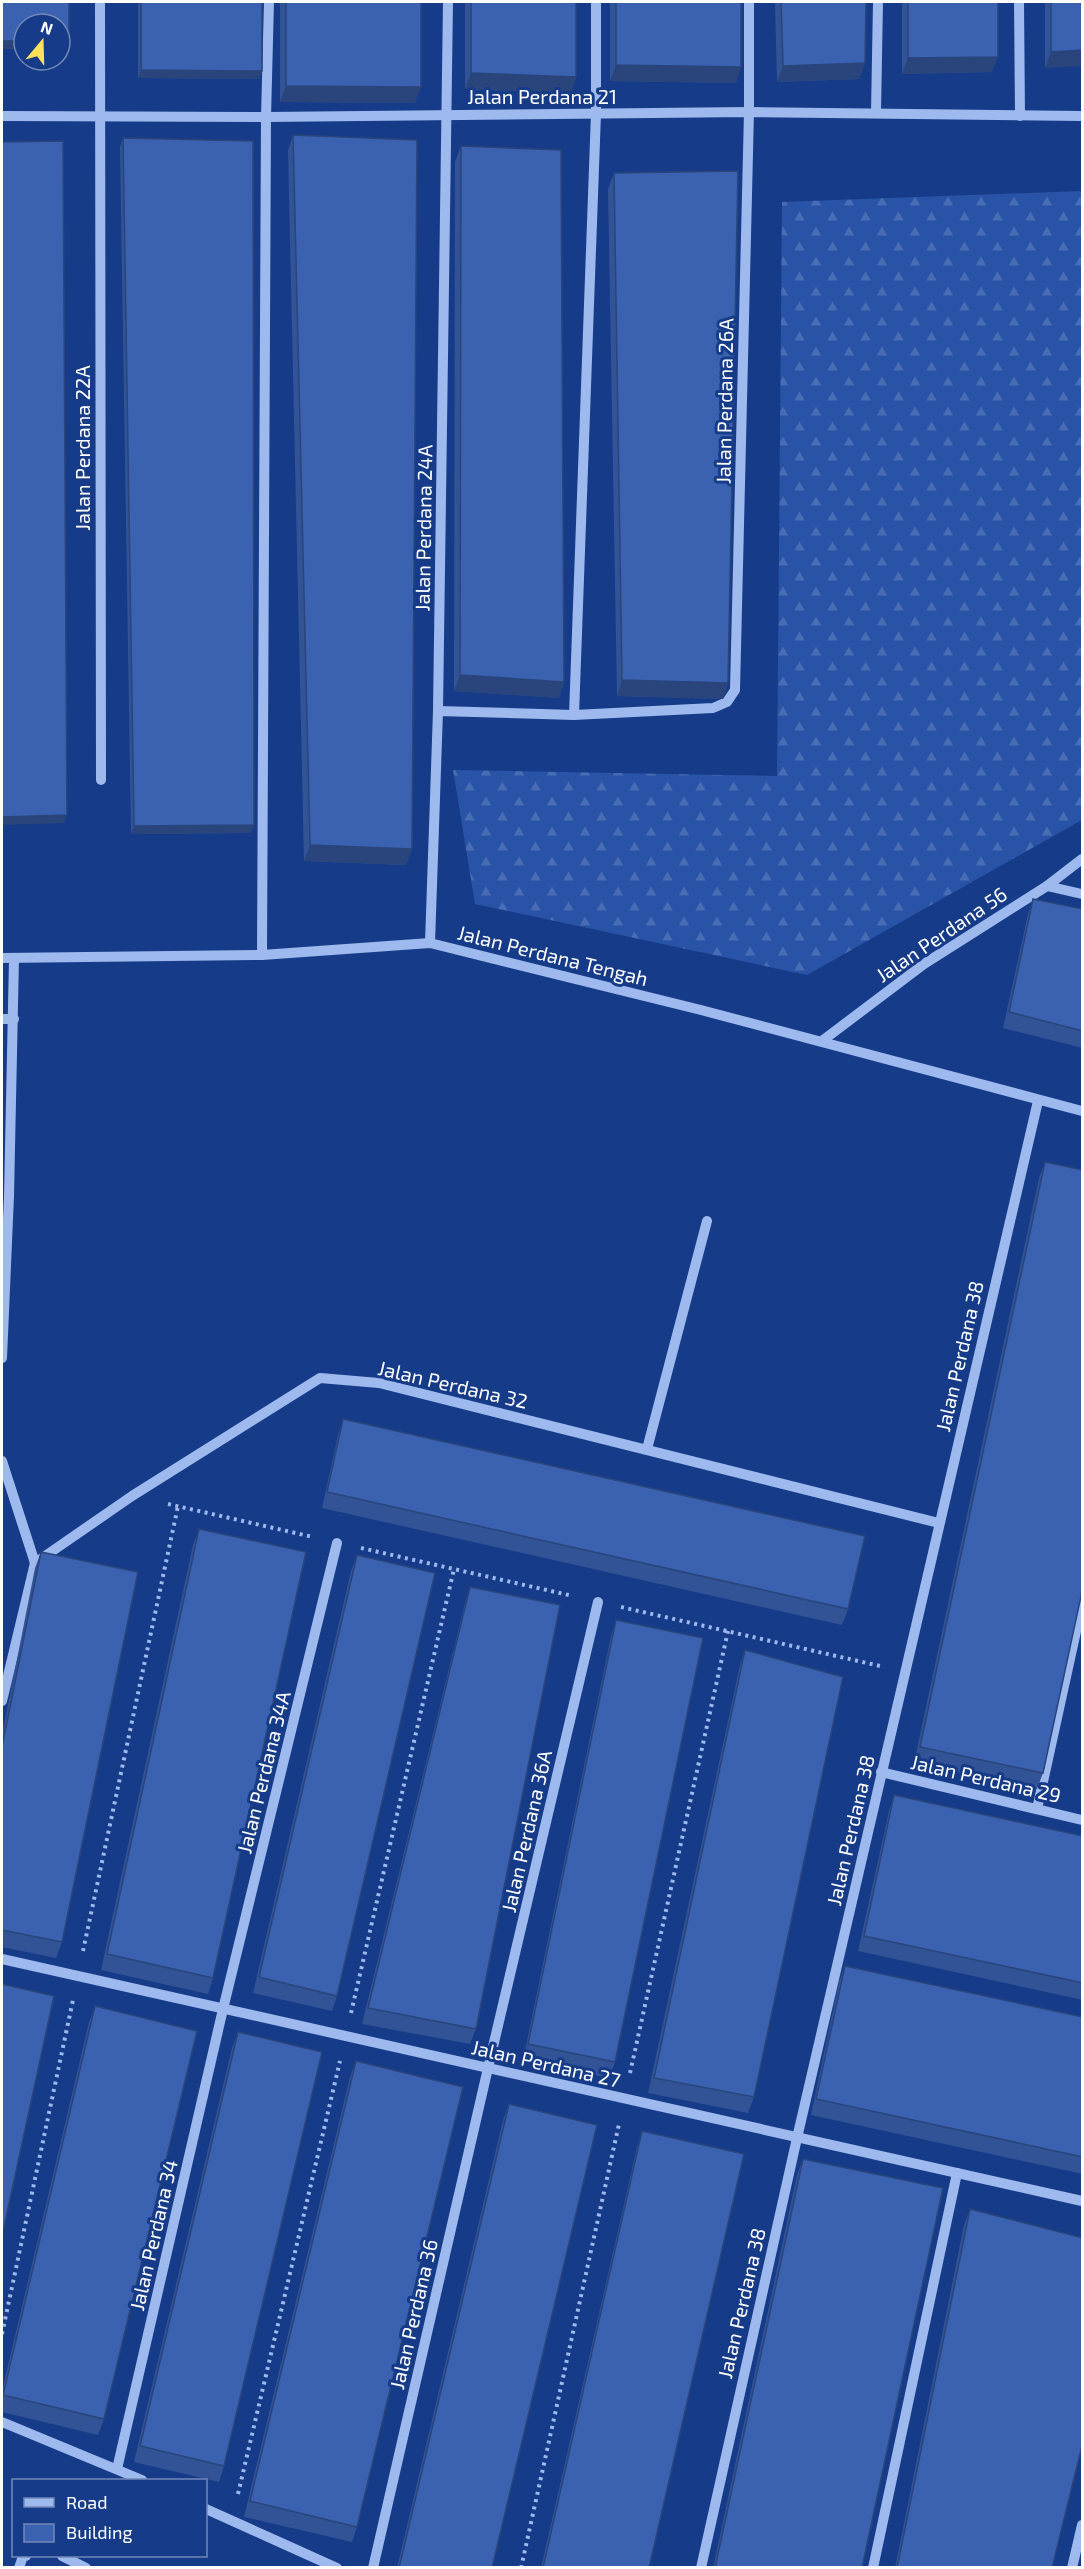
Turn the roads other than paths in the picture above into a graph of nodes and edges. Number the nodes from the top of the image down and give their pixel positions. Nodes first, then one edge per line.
1 (100, 2) edge
2 (269, 2) edge
3 (448, 2) edge
4 (596, 2) edge
5 (749, 2) edge
6 (878, 2) edge
7 (1019, 2) edge
8 (749, 112) junction
9 (876, 112) junction
10 (596, 113) junction
11 (448, 114) junction
12 (99, 116) junction
13 (1020, 116) junction
14 (1083, 116) edge
15 (2, 117) edge
16 (266, 117) junction
17 (438, 711) junction
18 (574, 715) junction
19 (101, 780) dead end
20 (1083, 859) edge
21 (1047, 886) junction
22 (1083, 894) edge
23 (430, 943) junction
24 (262, 955) junction
25 (2, 958) edge
26 (14, 958) junction
27 (2, 1019) edge
28 (14, 1019) junction
29 (822, 1041) junction
30 (1038, 1101) junction
31 (1083, 1111) edge
32 (5, 1196) edge
33 (707, 1221) dead end
34 (2, 1358) edge
35 (648, 1449) junction
36 (2, 1461) edge
37 (939, 1523) junction
38 (337, 1543) road end
39 (35, 1563) junction
40 (598, 1602) road end
41 (1083, 1604) edge
42 (2, 1701) edge
43 (881, 1772) junction
44 (1037, 1809) junction
45 (1083, 1820) edge
46 (2, 1959) edge
47 (837, 1966) junction
48 (849, 1968) edge
49 (223, 2009) junction
50 (488, 2068) junction
51 (797, 2138) junction
52 (957, 2173) junction
53 (1083, 2201) edge
54 (2, 2422) edge
55 (117, 2469) junction
56 (138, 2479) edge
57 (207, 2509) edge
58 (1083, 2525) edge
59 (64, 2557) edge
60 (86, 2568) edge
61 (337, 2568) edge
62 (374, 2568) edge
63 (701, 2568) edge
64 (873, 2568) edge
65 (1072, 2568) edge

1 - 12 street, Jalan Perdana 22A
2 - 16 street
3 - 11 street, Jalan Perdana 24A
4 - 10 street
5 - 8 street, Jalan Perdana 26A
6 - 9 street
7 - 13 street
8 - 9 street, Jalan Perdana 21
8 - 10 street, Jalan Perdana 21
8 - 18 street, Jalan Perdana 26A
9 - 13 street, Jalan Perdana 21
10 - 11 street, Jalan Perdana 21
10 - 18 street
11 - 16 street, Jalan Perdana 21
11 - 17 street, Jalan Perdana 24A
12 - 15 street, Jalan Perdana 21
12 - 16 street, Jalan Perdana 21
12 - 19 street, Jalan Perdana 22A
13 - 14 street, Jalan Perdana 21
16 - 24 street
17 - 18 street
17 - 23 street, Jalan Perdana 24A
20 - 21 street, Jalan Perdana 56
21 - 22 street
21 - 29 street, Jalan Perdana 56
23 - 24 street, Jalan Perdana Tengah
23 - 29 street, Jalan Perdana Tengah
24 - 26 street, Jalan Perdana Tengah
25 - 26 street, Jalan Perdana Tengah
26 - 28 street
27 - 28 street
28 - 32 street
29 - 30 street, Jalan Perdana Tengah
30 - 31 street, Jalan Perdana Tengah
30 - 37 street, Jalan Perdana 38
32 - 34 street
33 - 35 street
35 - 37 street, Jalan Perdana 32
35 - 39 street, Jalan Perdana 32
36 - 39 street
37 - 43 street, Jalan Perdana 38
38 - 49 street, Jalan Perdana 34A
39 - 42 street
40 - 50 street, Jalan Perdana 36A
41 - 44 street
43 - 44 street, Jalan Perdana 29
43 - 47 street, Jalan Perdana 38
44 - 45 street, Jalan Perdana 29
46 - 49 street, Jalan Perdana 27
47 - 48 street
47 - 51 street, Jalan Perdana 38
49 - 50 street, Jalan Perdana 27
49 - 55 street, Jalan Perdana 34
50 - 51 street, Jalan Perdana 27
50 - 62 street, Jalan Perdana 36
51 - 52 street, Jalan Perdana 27
51 - 63 street, Jalan Perdana 38
52 - 53 street, Jalan Perdana 27
52 - 64 street
54 - 55 street
55 - 56 street
57 - 61 street
58 - 65 street
59 - 60 street

